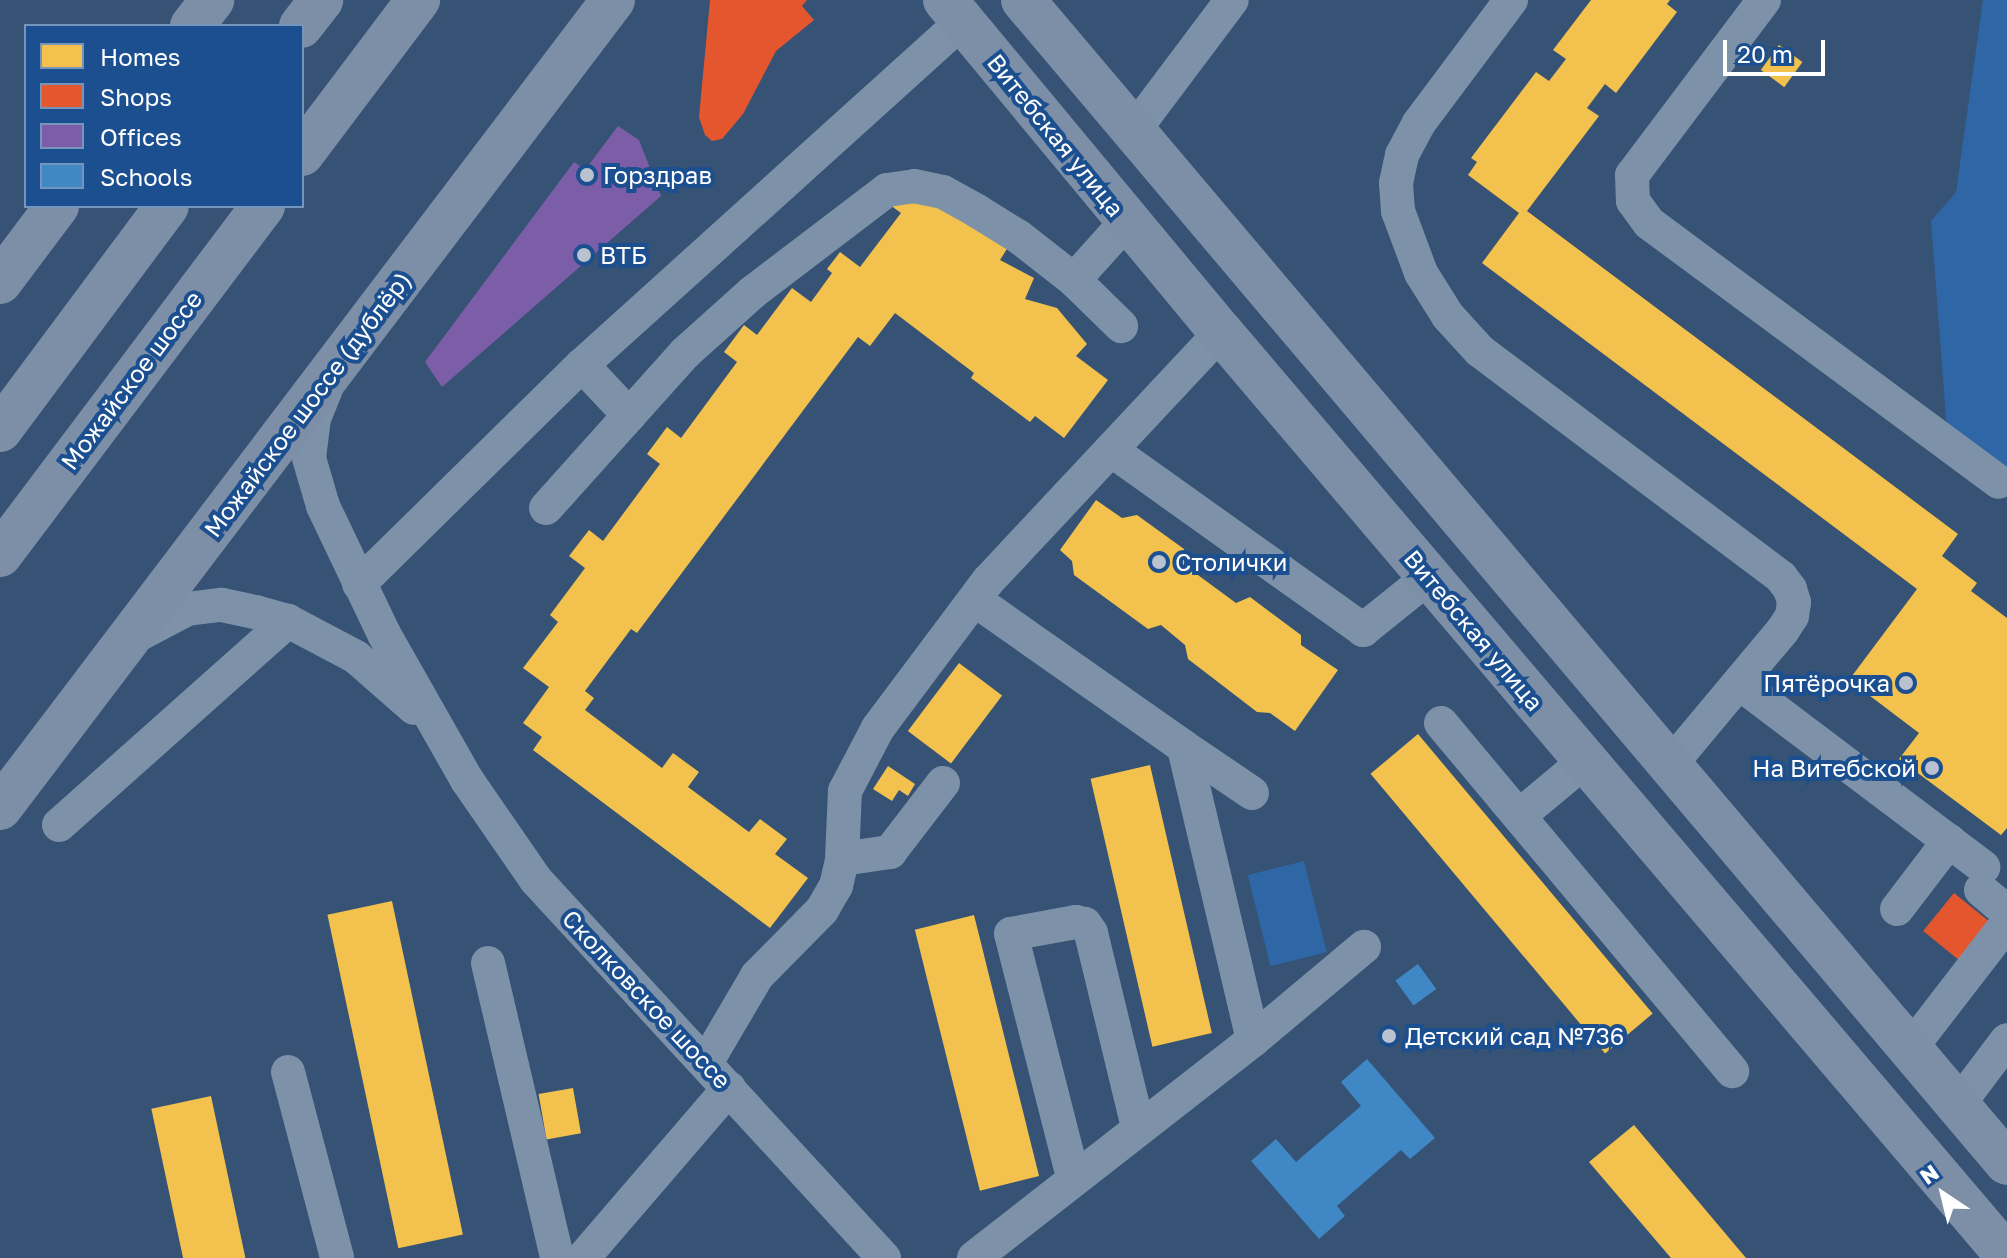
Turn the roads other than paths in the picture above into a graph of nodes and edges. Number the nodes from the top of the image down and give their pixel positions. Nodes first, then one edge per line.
1 (212, 0) edge
2 (321, 0) edge
3 (418, 0) edge
4 (599, 0) edge
5 (613, 0) edge
6 (1023, 0) edge
7 (1232, 0) edge
8 (1511, 0) edge
9 (1764, 0) edge
10 (954, 11) edge
11 (194, 24) edge
12 (303, 24) edge
13 (583, 40) junction
14 (1132, 133) junction
15 (304, 151) edge
16 (56, 208) edge
17 (166, 208) edge
18 (261, 208) edge
19 (1127, 221) junction
20 (1074, 280) junction
21 (0, 282) edge
22 (1121, 326) dead end
23 (1221, 332) junction
24 (582, 365) junction
25 (333, 370) junction
26 (629, 415) junction
27 (0, 430) edge
28 (1111, 450) junction
29 (1999, 482) dead end
30 (546, 508) dead end
31 (0, 555) edge
32 (1429, 577) junction
33 (359, 584) junction
34 (975, 600) junction
35 (288, 621) junction
36 (128, 642) junction
37 (1739, 683) junction
38 (1441, 723) dead end
39 (432, 724) junction
40 (1184, 747) junction
41 (1585, 761) junction
42 (1670, 765) junction
43 (943, 783) dead end
44 (1252, 793) dead end
45 (0, 808) edge
46 (1519, 816) junction
47 (59, 825) dead end
48 (1949, 841) junction
49 (842, 859) junction
50 (1897, 909) dead end
51 (2007, 912) edge
52 (2007, 923) edge
53 (1364, 947) dead end
54 (488, 963) dead end
55 (1253, 1040) junction
56 (2007, 1040) edge
57 (1910, 1049) junction
58 (706, 1063) junction
59 (1732, 1071) dead end
60 (288, 1072) dead end
61 (729, 1088) junction
62 (1958, 1105) junction
63 (1138, 1128) junction
64 (2007, 1163) edge
65 (1073, 1177) junction
66 (2007, 1256) edge
67 (337, 1258) edge
68 (557, 1258) edge
69 (583, 1258) edge
70 (884, 1258) edge
71 (974, 1258) edge

1 - 11 main road
2 - 12 main road
3 - 15 main road
4 - 13 street
5 - 13 main road, Можайское шоссе (дублёр)
6 - 14 main road
7 - 14 street
8 - 37 street
9 - 29 street
10 - 19 main road, Витебская улица
10 - 24 street
13 - 25 main road, Можайское шоссе (дублёр)
14 - 42 main road
16 - 21 main road
17 - 27 main road
18 - 31 main road, Можайское шоссе
19 - 20 street
19 - 23 main road, Витебская улица
20 - 22 street
20 - 26 street
23 - 28 street
23 - 32 main road, Витебская улица
24 - 26 street
24 - 33 street
25 - 33 street, Сколковское шоссе
25 - 36 main road, Можайское шоссе (дублёр)
26 - 30 street
28 - 32 street
28 - 34 street
32 - 41 main road, Витебская улица
33 - 39 street, Сколковское шоссе
34 - 40 street
34 - 49 street
35 - 36 street, Сколковское шоссе
35 - 39 street, Сколковское шоссе
35 - 47 street
36 - 45 main road, Можайское шоссе (дублёр)
37 - 42 street
37 - 48 street
38 - 46 street
39 - 58 street, Сколковское шоссе
40 - 44 street
40 - 55 street
41 - 46 street
41 - 66 main road, Витебская улица
42 - 57 main road
43 - 49 street
46 - 59 street
48 - 50 street
48 - 51 street
49 - 58 street
52 - 57 street
53 - 55 street
54 - 68 street
55 - 63 street
56 - 62 street
57 - 62 main road
58 - 61 street, Сколковское шоссе
60 - 67 street
61 - 69 street
61 - 70 street, Сколковское шоссе
62 - 64 main road
63 - 65 street
63 - 65 street
65 - 71 street

